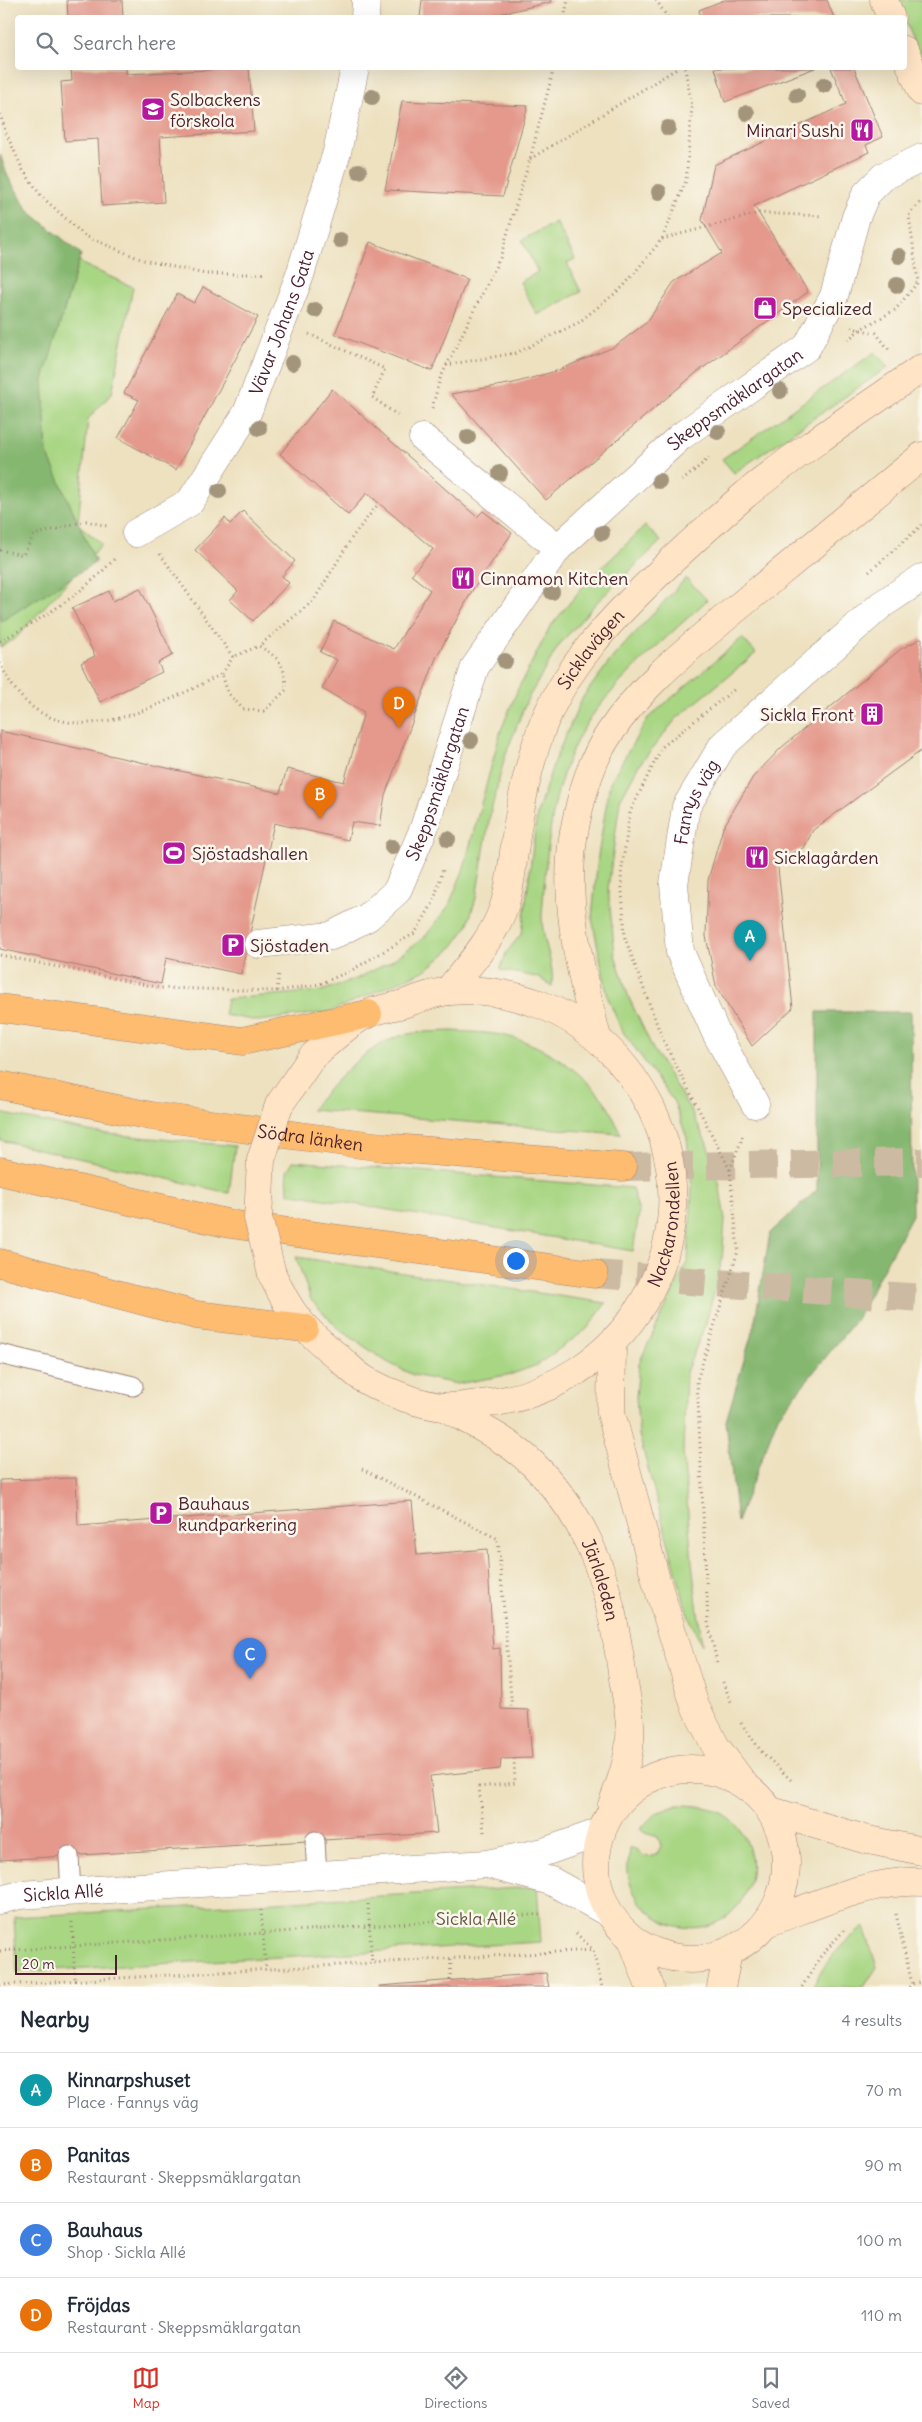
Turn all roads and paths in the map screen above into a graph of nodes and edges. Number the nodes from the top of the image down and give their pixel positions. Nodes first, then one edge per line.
1 (366, 0) edge
2 (568, 0) edge
3 (656, 0) edge
4 (884, 0) edge
5 (365, 15) edge
6 (565, 15) edge
7 (666, 15) edge
8 (890, 15) edge
9 (907, 57) edge
10 (355, 70) edge
11 (553, 70) edge
12 (675, 70) edge
13 (685, 70) edge
14 (922, 92) edge
15 (0, 114) edge
16 (922, 158) edge
17 (530, 159) junction
18 (922, 200) edge
19 (856, 217) junction
20 (662, 239) junction
21 (300, 275) junction
22 (330, 345) dead end
23 (893, 356) dead end
24 (922, 368) edge
25 (394, 412) dead end
26 (424, 438) dead end
27 (922, 456) edge
28 (380, 504) dead end
29 (86, 521) dead end
30 (136, 533) joint
31 (558, 548) junction
32 (0, 550) edge
33 (163, 557) dead end
34 (922, 578) edge
35 (0, 641) edge
36 (259, 646) junction
37 (233, 657) junction
38 (0, 663) edge
39 (222, 674) junction
40 (740, 685) dead end
41 (258, 944) dead end
42 (448, 991) junction
43 (0, 1008) edge
44 (368, 1014) junction
45 (597, 1038) junction
46 (0, 1086) edge
47 (755, 1104) joint
48 (623, 1167) tunnel mouth
49 (0, 1170) edge
50 (730, 1170) junction
51 (0, 1264) edge
52 (594, 1274) tunnel mouth
53 (304, 1328) junction
54 (612, 1344) junction
55 (0, 1354) edge
56 (133, 1386) dead end
57 (444, 1407) junction
58 (362, 1469) dead end
59 (719, 1670) dead end
60 (722, 1679) dead end
61 (732, 1706) dead end
62 (512, 1709) dead end
63 (740, 1721) dead end
64 (744, 1784) junction
65 (796, 1784) dead end
66 (771, 1811) junction
67 (605, 1824) junction
68 (315, 1841) dead end
69 (922, 1851) edge
70 (69, 1856) dead end
71 (487, 1864) junction
72 (367, 1872) junction
73 (317, 1875) junction
74 (259, 1879) junction
75 (922, 1882) edge
76 (71, 1892) junction
77 (0, 1900) edge
78 (894, 1907) dead end
79 (547, 1914) dead end
80 (609, 1914) junction
81 (766, 1922) junction
82 (370, 1926) junction
83 (847, 1927) dead end
84 (575, 1932) dead end
85 (263, 1933) junction
86 (632, 1939) junction
87 (73, 1946) junction
88 (594, 1950) junction
89 (0, 1951) edge
90 (728, 1953) junction
91 (451, 1958) junction
92 (372, 1963) junction
93 (266, 1970) junction
94 (450, 1980) dead end
95 (75, 1981) junction
96 (922, 1982) edge
97 (912, 1984) junction
98 (0, 1985) edge
99 (11, 1986) edge
100 (602, 1987) edge
101 (650, 1987) edge
102 (721, 1987) edge
103 (802, 1987) edge
104 (909, 1987) edge

1 - 5 street
2 - 6 path
3 - 7 path
4 - 8 main road
9 - 14 main road
10 - 21 street, Vävar Johans Gata
11 - 17 path
12 - 17 path
13 - 20 path
15 - 21 path
16 - 19 street, Skeppsmäklargatan
17 - 20 path
18 - 23 path
19 - 20 path
19 - 31 street, Skeppsmäklargatan
21 - 30 street, Vävar Johans Gata
22 - 25 path
24 - 42 main road, Sicklavägen
26 - 31 street
27 - 45 main road
28 - 36 path
29 - 32 path
30 - 35 path
31 - 41 street, Skeppsmäklargatan
33 - 37 path
34 - 47 street, Fannys väg
36 - 37 path
36 - 39 path
37 - 39 path
38 - 39 path
40 - 50 path
42 - 44 main road, Nackarondellen
42 - 45 main road, Nackarondellen
43 - 44 highway
44 - 53 main road, Nackarondellen, bridge
45 - 54 main road, Nackarondellen
46 - 48 highway, Södra länken
47 - 50 path
49 - 52 highway
50 - 59 path
51 - 53 highway
53 - 57 main road, Nackarondellen
54 - 57 main road, Nackarondellen
54 - 64 main road
55 - 56 lane
57 - 67 main road, Järlaleden
58 - 62 path
60 - 61 path
63 - 65 path
64 - 66 main road
64 - 67 main road
66 - 69 main road
66 - 81 main road
67 - 71 street, Sickla Allé
67 - 80 main road, Järlaleden
68 - 73 lane
70 - 76 lane
71 - 72 street, Sickla Allé
71 - 80 street, Sickla Allé
72 - 73 street, Sickla Allé
72 - 82 path
73 - 74 street, Sickla Allé
74 - 76 street, Sickla Allé
74 - 85 path
75 - 81 main road
76 - 77 street, Sickla Allé
76 - 87 path
78 - 97 path
79 - 82 path
80 - 86 main road
81 - 90 main road
82 - 85 path
82 - 92 path
83 - 103 path
84 - 88 path
85 - 87 path
85 - 93 path
86 - 90 main road
86 - 101 main road
87 - 89 path
87 - 95 path
88 - 91 path
88 - 100 path
90 - 102 main road
91 - 92 path
91 - 94 path
92 - 93 path
93 - 95 path
95 - 99 path
96 - 97 path
97 - 104 path
98 - 99 path

